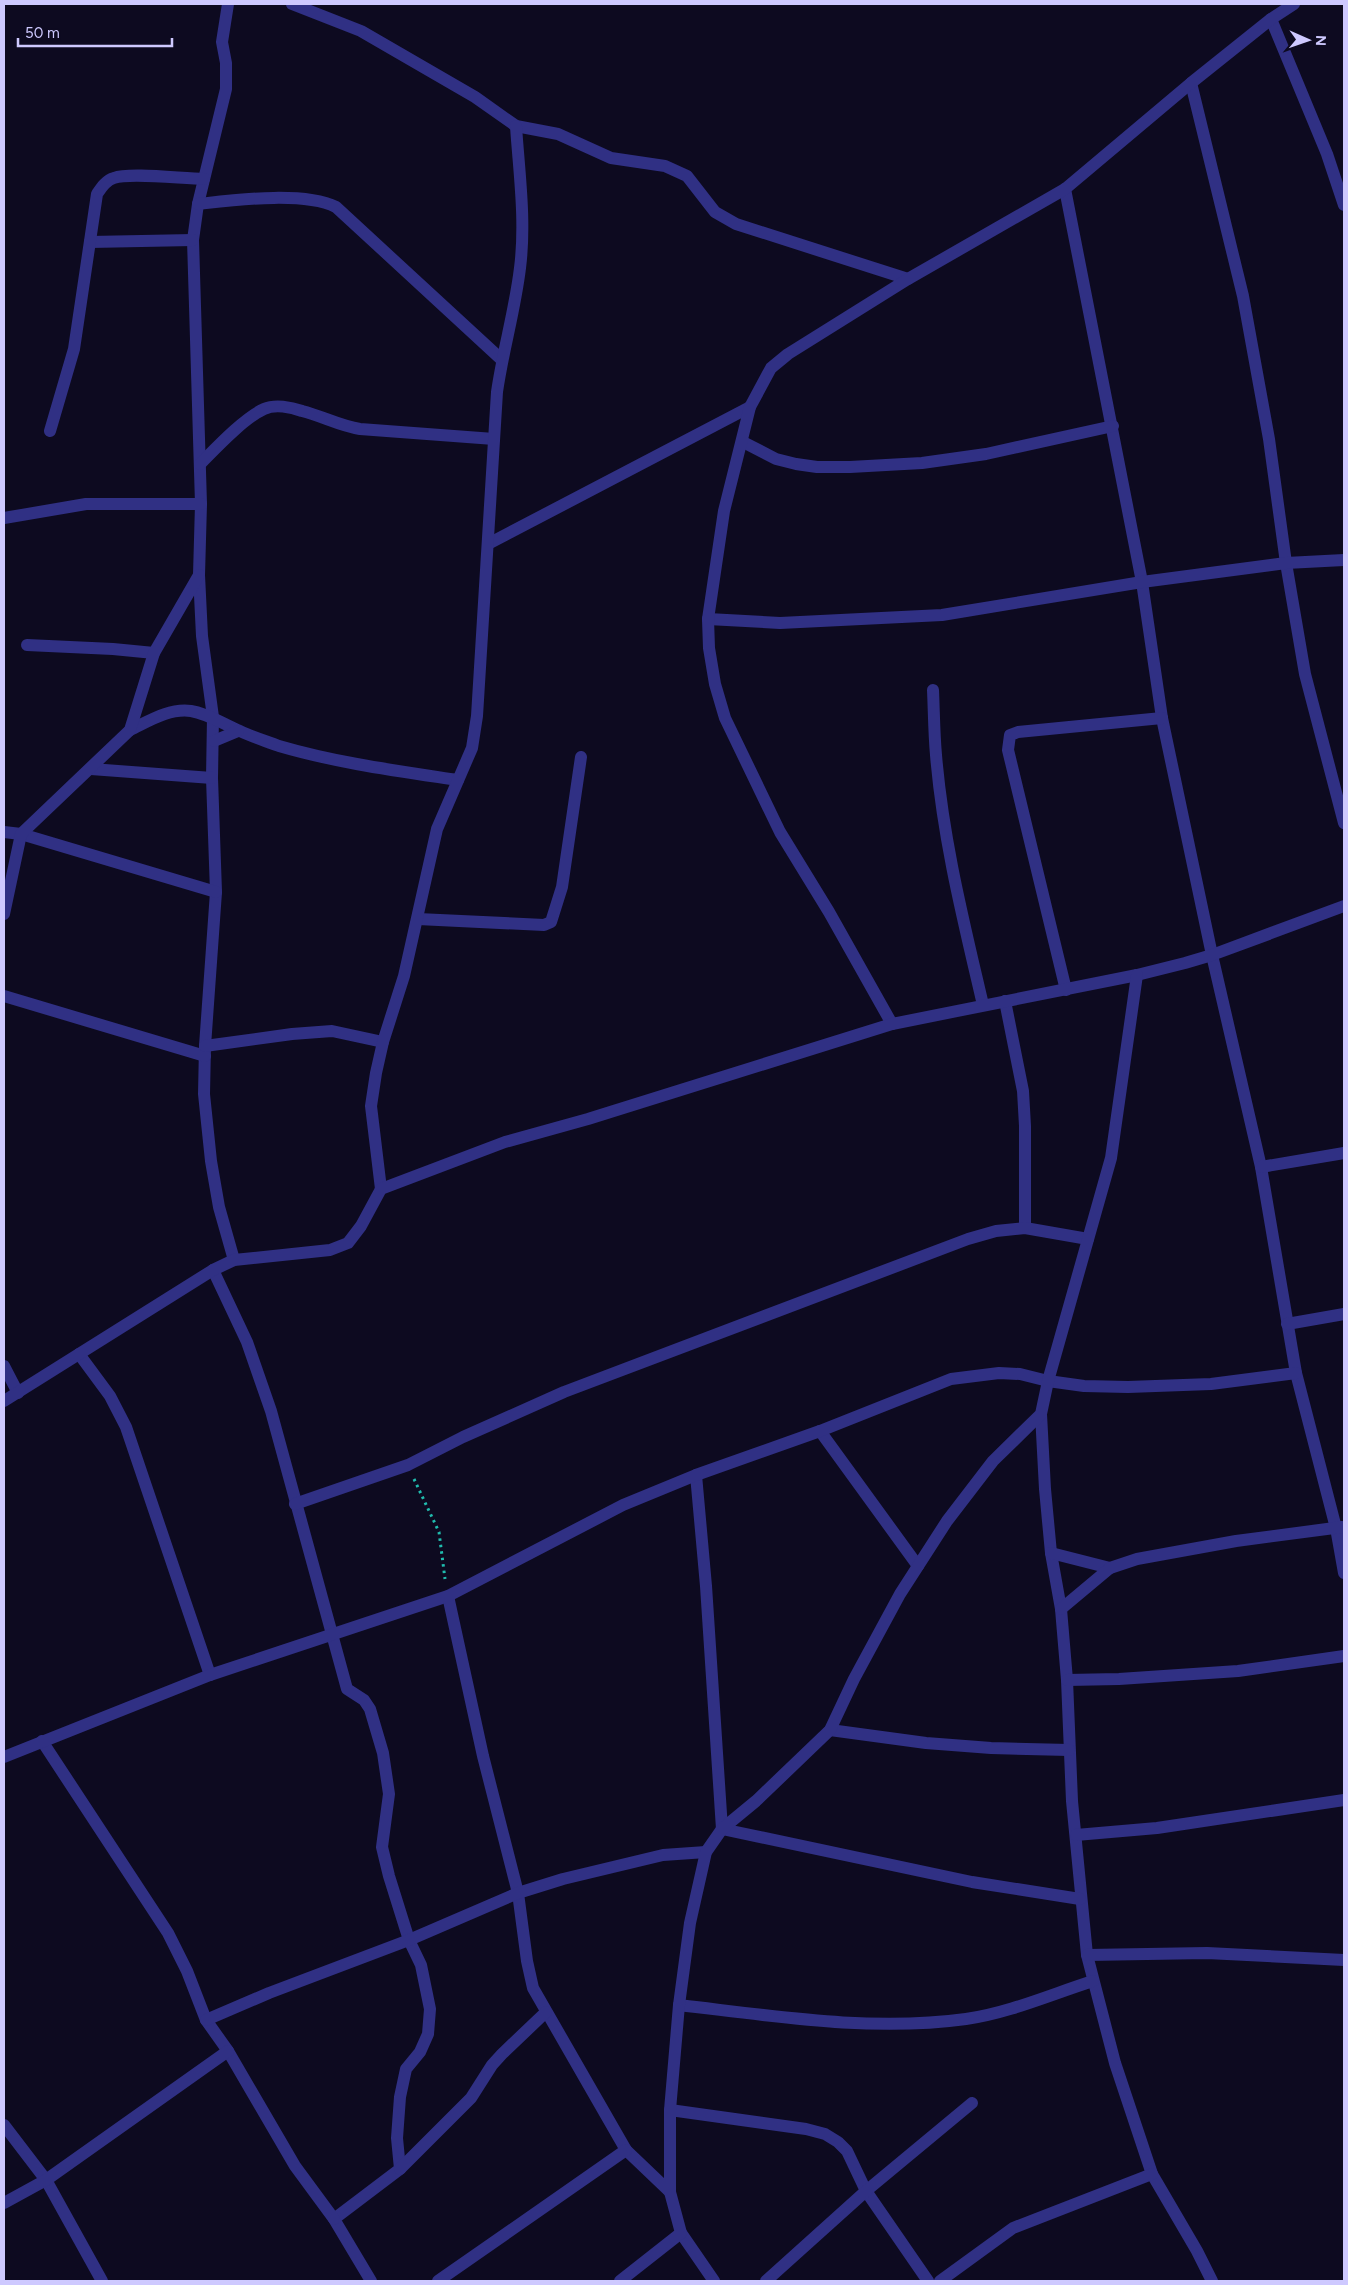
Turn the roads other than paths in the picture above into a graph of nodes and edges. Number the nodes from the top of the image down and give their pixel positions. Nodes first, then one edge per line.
1 (228, 4) edge
2 (292, 4) edge
3 (1294, 4) edge
4 (1270, 19) junction
5 (1192, 83) junction
6 (516, 126) junction
7 (204, 180) junction
8 (1064, 189) junction
9 (198, 204) junction
10 (1344, 205) edge
11 (193, 240) junction
12 (90, 242) junction
13 (908, 279) junction
14 (502, 360) junction
15 (750, 407) junction
16 (1113, 426) junction
17 (50, 430) dead end
18 (494, 439) junction
19 (743, 442) junction
20 (200, 464) junction
21 (201, 504) junction
22 (4, 518) edge
23 (488, 544) junction
24 (1344, 560) edge
25 (1286, 563) junction
26 (199, 575) junction
27 (1142, 582) junction
28 (708, 618) junction
29 (27, 645) dead end
30 (154, 653) junction
31 (933, 690) dead end
32 (213, 717) junction
33 (1162, 718) junction
34 (130, 730) junction
35 (238, 731) junction
36 (214, 741) junction
37 (581, 757) dead end
38 (91, 769) junction
39 (212, 778) junction
40 (458, 780) junction
41 (1341, 792) edge
42 (1344, 823) edge
43 (4, 832) edge
44 (21, 834) junction
45 (216, 892) junction
46 (1344, 906) edge
47 (4, 914) edge
48 (418, 919) junction
49 (1212, 955) junction
50 (1137, 975) junction
51 (1066, 990) junction
52 (4, 996) edge
53 (1006, 1001) junction
54 (984, 1006) junction
55 (892, 1024) junction
56 (383, 1042) junction
57 (205, 1051) junction
58 (1344, 1153) edge
59 (1260, 1167) junction
60 (381, 1189) junction
61 (1024, 1228) junction
62 (1088, 1239) junction
63 (234, 1260) junction
64 (213, 1270) junction
65 (1344, 1314) edge
66 (1288, 1324) junction
67 (79, 1354) junction
68 (4, 1366) edge
69 (1296, 1373) junction
70 (1048, 1381) junction
71 (18, 1393) junction
72 (4, 1401) edge
73 (1040, 1414) junction
74 (820, 1431) junction
75 (696, 1475) junction
76 (295, 1504) junction
77 (1340, 1528) edge
78 (1051, 1553) junction
79 (918, 1566) junction
80 (1110, 1568) junction
81 (1344, 1573) edge
82 (448, 1596) junction
83 (1061, 1609) junction
84 (333, 1634) junction
85 (1344, 1656) edge
86 (210, 1675) junction
87 (1067, 1680) junction
88 (830, 1730) junction
89 (42, 1742) junction
90 (1069, 1750) junction
91 (4, 1757) edge
92 (1344, 1800) edge
93 (722, 1829) junction
94 (1076, 1835) junction
95 (706, 1852) junction
96 (518, 1893) junction
97 (1080, 1899) junction
98 (409, 1940) junction
99 (1087, 1955) junction
100 (1344, 1960) edge
101 (1093, 1980) junction
102 (680, 2005) junction
103 (546, 2012) junction
104 (206, 2020) junction
105 (228, 2051) junction
106 (972, 2103) dead end
107 (670, 2110) junction
108 (4, 2125) edge
109 (626, 2150) junction
110 (400, 2169) junction
111 (1152, 2174) junction
112 (46, 2180) junction
113 (866, 2191) junction
114 (670, 2192) junction
115 (4, 2203) edge
116 (334, 2219) junction
117 (681, 2233) junction
118 (102, 2281) edge
119 (372, 2281) edge
120 (438, 2281) edge
121 (620, 2281) edge
122 (714, 2281) edge
123 (766, 2281) edge
124 (928, 2281) edge
125 (940, 2281) edge
126 (1212, 2281) edge

1 - 7 street
2 - 6 street
3 - 4 street
4 - 5 street
4 - 10 street
5 - 8 street
5 - 25 street
6 - 13 street
6 - 14 street
7 - 9 street
7 - 12 street
8 - 13 street
8 - 16 street
9 - 11 street
9 - 14 street
11 - 12 street
11 - 20 street
12 - 17 street
13 - 15 street
14 - 18 street
15 - 19 street
15 - 23 street
16 - 19 street
16 - 27 street
18 - 20 street
18 - 23 street
19 - 28 street
20 - 21 street
21 - 22 street
21 - 26 street
23 - 40 street
24 - 25 street
25 - 27 street
25 - 41 street
26 - 30 street
26 - 32 street
27 - 28 street
27 - 33 street
28 - 55 street
29 - 30 street
30 - 34 street
31 - 54 street
32 - 34 street
32 - 35 street
32 - 36 street
33 - 49 street
33 - 51 street
34 - 38 street
35 - 36 street
35 - 40 street
36 - 39 street
37 - 48 street
38 - 39 street
38 - 44 street
39 - 45 street
40 - 48 street
41 - 42 street
43 - 44 street
44 - 45 street
44 - 47 street
45 - 57 street
46 - 49 street
48 - 56 street
49 - 50 street
49 - 59 street
50 - 51 street
50 - 62 street
51 - 53 street
52 - 57 street
53 - 54 street
53 - 61 street
54 - 55 street
55 - 60 street
56 - 57 street
56 - 60 street
57 - 63 street
58 - 59 street
59 - 66 street
60 - 63 street
61 - 62 street
61 - 76 street
62 - 70 street
63 - 64 street
64 - 67 street
64 - 76 street
65 - 66 street
66 - 69 street
67 - 71 street
67 - 86 street
68 - 71 street
69 - 70 street
69 - 77 street
70 - 73 street
70 - 74 street
71 - 72 street
73 - 78 street
73 - 79 street
74 - 75 street
74 - 79 street
75 - 82 street
75 - 93 street
76 - 84 street
77 - 80 street
77 - 81 street
78 - 80 street
78 - 83 street
79 - 88 street
80 - 83 street
82 - 84 street
82 - 96 street
83 - 87 street
84 - 86 street
84 - 98 street
85 - 87 street
86 - 89 street
87 - 90 street
88 - 90 street
88 - 93 street
89 - 91 street
89 - 104 street
90 - 94 street
92 - 94 street
93 - 95 street
93 - 97 street
94 - 97 street
95 - 96 street
95 - 102 street
96 - 98 street
96 - 103 street
97 - 99 street
98 - 104 street
98 - 110 street
99 - 100 street
99 - 101 street
101 - 102 street
101 - 111 street
102 - 107 street
103 - 109 street
103 - 110 street
104 - 105 street
105 - 112 street
105 - 116 street
106 - 113 street
107 - 113 street
107 - 114 street
108 - 112 street
109 - 114 street
109 - 120 street
110 - 116 street
111 - 125 street
111 - 126 street
112 - 115 street
112 - 118 street
113 - 123 street
113 - 124 street
114 - 117 street
116 - 119 street
117 - 121 street
117 - 122 street

